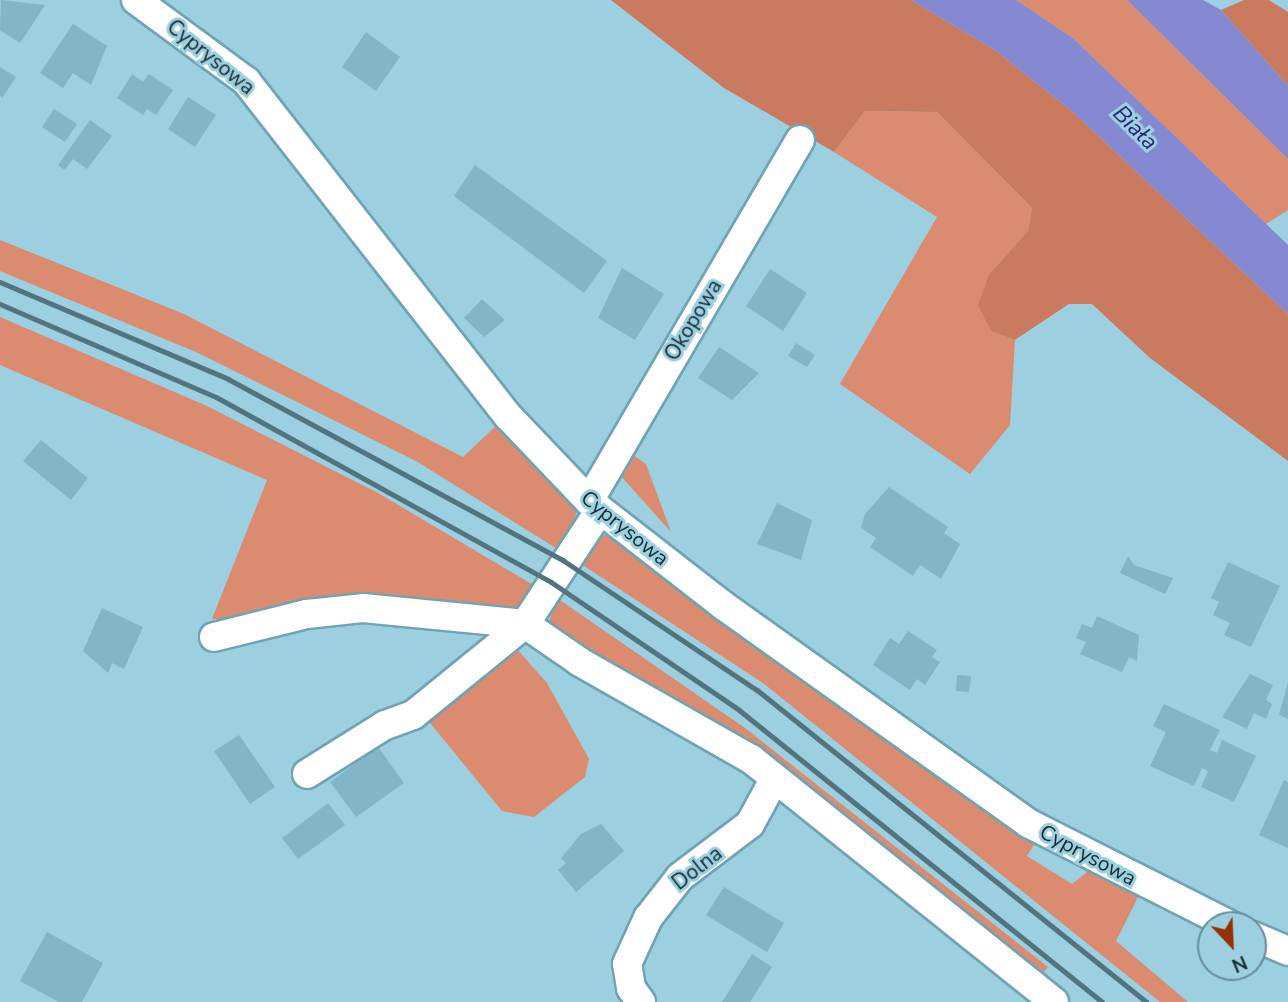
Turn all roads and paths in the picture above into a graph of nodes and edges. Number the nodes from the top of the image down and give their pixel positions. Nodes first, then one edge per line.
1 (136, 0) edge
2 (800, 140) dead end
3 (595, 505) junction
4 (525, 624) junction
5 (214, 637) dead end
6 (307, 774) dead end
7 (775, 778) junction
8 (1202, 911) edge
9 (1267, 942) edge
10 (1288, 951) edge
11 (641, 1002) edge
12 (1054, 1002) edge

1 - 3 street, Cyprysowa
2 - 3 street, Okopowa
3 - 4 street, Okopowa
3 - 8 street, Cyprysowa
4 - 5 street
4 - 6 street, Okopowa
4 - 7 street
7 - 11 street, Dolna
7 - 12 street
9 - 10 street

